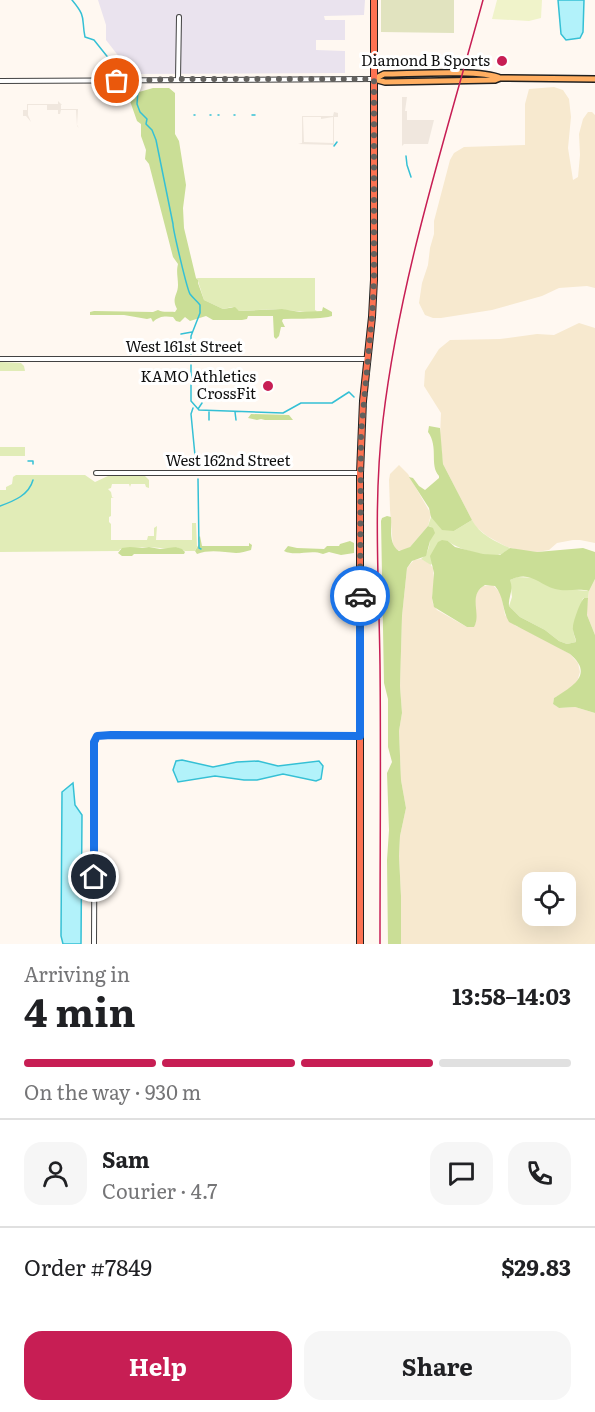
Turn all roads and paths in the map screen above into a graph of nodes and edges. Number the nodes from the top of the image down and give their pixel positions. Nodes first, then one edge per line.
1 (374, 0) edge
2 (179, 17) dead end
3 (595, 78) edge
4 (178, 79) junction
5 (374, 79) junction
6 (0, 81) edge
7 (0, 359) edge
8 (367, 359) junction
9 (96, 473) dead end
10 (360, 473) junction
11 (360, 736) junction
12 (94, 944) edge
13 (360, 944) edge

1 - 5 highway
2 - 4 street
3 - 5 main road
4 - 5 street
4 - 6 street
5 - 8 highway
7 - 8 street, West 161st Street
8 - 10 highway
9 - 10 street, West 162nd Street
10 - 11 highway
11 - 12 street
11 - 13 highway

